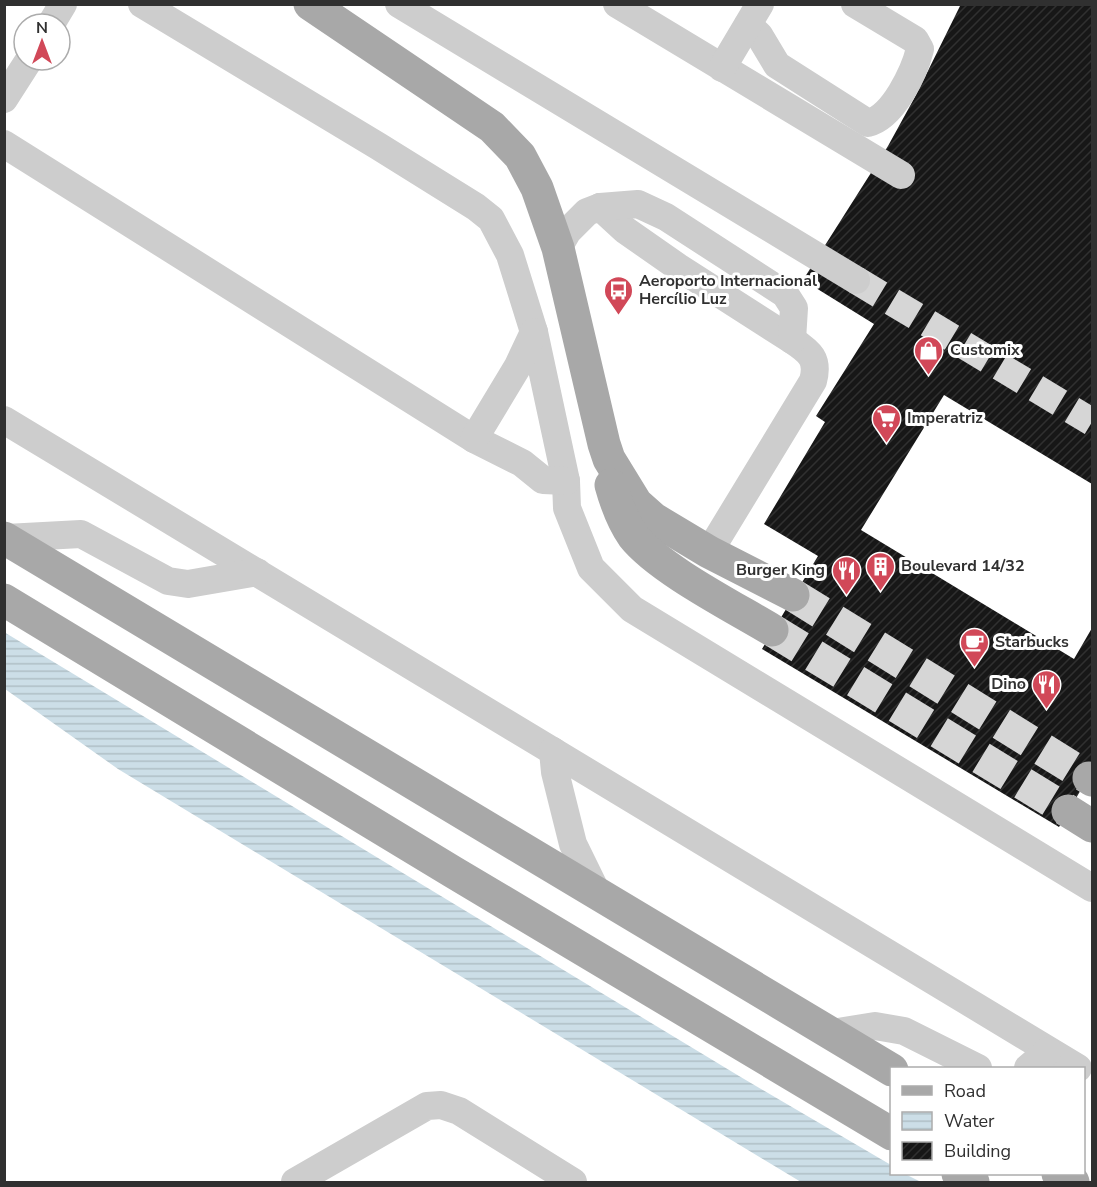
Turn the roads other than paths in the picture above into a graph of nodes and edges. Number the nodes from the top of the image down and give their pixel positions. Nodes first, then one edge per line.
1 (142, 4) edge
2 (310, 4) edge
3 (399, 4) edge
4 (617, 4) edge
5 (855, 4) edge
6 (754, 15) edge
7 (722, 68) junction
8 (20, 72) edge
9 (8, 89) edge
10 (4, 144) edge
11 (901, 175) dead end
12 (558, 248) junction
13 (856, 280) tunnel mouth
14 (534, 332) junction
15 (4, 420) edge
16 (474, 439) junction
17 (609, 459) junction
18 (566, 481) junction
19 (5, 538) edge
20 (709, 552) junction
21 (257, 572) junction
22 (793, 595) tunnel mouth
23 (4, 600) edge
24 (772, 630) tunnel mouth
25 (553, 751) junction
26 (1092, 888) edge
27 (596, 891) junction
28 (832, 1033) junction
29 (1038, 1060) edge
30 (976, 1067) edge
31 (1073, 1067) edge
32 (890, 1069) edge
33 (890, 1133) edge
34 (295, 1182) edge
35 (573, 1182) edge

1 - 14 lane
2 - 12 main road
3 - 13 lane
4 - 7 lane
5 - 6 lane
6 - 7 lane
7 - 11 lane
8 - 9 lane
10 - 16 lane
12 - 17 main road
12 - 20 lane
14 - 16 lane
14 - 18 lane
15 - 21 lane
16 - 18 lane
17 - 20 main road
17 - 24 main road
18 - 26 lane
19 - 21 lane
19 - 27 main road
20 - 22 main road
21 - 25 lane
23 - 33 main road
25 - 27 lane
25 - 29 lane
27 - 28 main road
28 - 30 lane
28 - 32 main road
29 - 31 lane
34 - 35 lane

